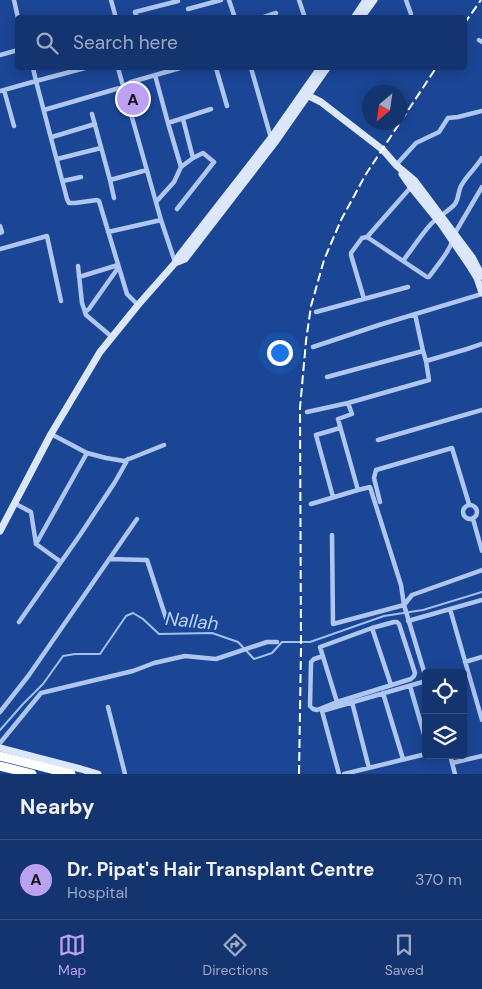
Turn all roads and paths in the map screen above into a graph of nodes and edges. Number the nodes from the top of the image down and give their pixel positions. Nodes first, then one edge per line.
1 (14, 0) edge
2 (111, 0) edge
3 (178, 0) edge
4 (221, 0) edge
5 (229, 0) edge
6 (299, 0) edge
7 (366, 0) edge
8 (374, 0) edge
9 (406, 0) edge
10 (188, 9) dead end
11 (276, 13) dead end
12 (411, 14) dead end
13 (17, 15) edge
14 (115, 15) edge
15 (136, 15) edge
16 (234, 15) edge
17 (270, 15) edge
18 (304, 15) edge
19 (356, 15) edge
20 (363, 15) edge
21 (15, 51) edge
22 (0, 55) edge
23 (33, 70) edge
24 (71, 70) edge
25 (119, 70) edge
26 (173, 70) edge
27 (217, 70) edge
28 (252, 70) edge
29 (319, 70) edge
30 (325, 70) edge
31 (155, 75) junction
32 (36, 81) junction
33 (124, 88) junction
34 (2, 90) edge
35 (305, 94) junction
36 (227, 106) dead end
37 (211, 109) dead end
38 (44, 110) junction
39 (482, 110) edge
40 (92, 114) dead end
41 (183, 119) junction
42 (168, 123) junction
43 (95, 124) junction
44 (14, 126) dead end
45 (52, 137) junction
46 (271, 138) junction
47 (101, 148) junction
48 (193, 158) junction
49 (482, 158) edge
50 (58, 159) junction
51 (396, 165) junction
52 (181, 167) junction
53 (147, 170) junction
54 (81, 177) dead end
55 (110, 180) junction
56 (63, 181) junction
57 (413, 184) junction
58 (482, 187) edge
59 (114, 198) dead end
60 (156, 202) junction
61 (177, 209) dead end
62 (438, 217) junction
63 (161, 220) junction
64 (0, 226) edge
65 (108, 232) junction
66 (0, 233) edge
67 (454, 233) junction
68 (366, 237) junction
69 (453, 242) junction
70 (0, 249) edge
71 (402, 261) junction
72 (175, 263) junction
73 (78, 266) dead end
74 (118, 267) junction
75 (482, 276) edge
76 (79, 277) junction
77 (408, 287) dead end
78 (482, 293) edge
79 (364, 299) junction
80 (61, 301) dead end
81 (138, 305) junction
82 (85, 312) junction
83 (316, 312) dead end
84 (415, 314) junction
85 (112, 337) junction
86 (482, 344) edge
87 (312, 347) dead end
88 (423, 351) junction
89 (426, 361) junction
90 (327, 377) dead end
91 (348, 403) junction
92 (482, 410) edge
93 (307, 412) dead end
94 (340, 428) junction
95 (51, 434) junction
96 (378, 440) dead end
97 (164, 445) dead end
98 (87, 453) junction
99 (128, 459) junction
100 (358, 490) junction
101 (333, 498) junction
102 (380, 502) dead end
103 (14, 503) junction
104 (311, 504) dead end
105 (469, 504) junction
106 (482, 504) edge
107 (475, 506) junction
108 (480, 513) edge
109 (473, 518) junction
110 (137, 519) dead end
111 (0, 531) edge
112 (332, 535) dead end
113 (36, 544) junction
114 (482, 551) edge
115 (109, 559) junction
116 (61, 562) junction
117 (482, 570) edge
118 (482, 601) edge
119 (404, 605) junction
120 (450, 609) junction
121 (166, 618) dead end
122 (408, 621) junction
123 (19, 622) dead end
124 (372, 628) junction
125 (277, 642) dead end
126 (417, 649) junction
127 (408, 651) junction
128 (322, 656) junction
129 (482, 657) edge
130 (465, 662) junction
131 (423, 669) edge
132 (422, 682) edge
133 (392, 685) junction
134 (410, 686) junction
135 (383, 693) junction
136 (337, 702) junction
137 (352, 702) junction
138 (108, 707) dead end
139 (0, 712) edge
140 (482, 720) edge
141 (422, 728) edge
142 (0, 743) edge
143 (0, 748) edge
144 (422, 755) edge
145 (0, 756) edge
146 (482, 756) edge
147 (451, 759) edge
148 (403, 760) junction
149 (452, 763) junction
150 (0, 766) edge
151 (369, 768) junction
152 (32, 774) edge
153 (71, 774) edge
154 (98, 774) edge
155 (125, 774) edge
156 (339, 774) edge
157 (344, 774) edge
158 (455, 774) edge

1 - 13 street
2 - 14 street
3 - 15 street
4 - 10 street
5 - 16 street
6 - 18 street
7 - 19 street
8 - 20 street
9 - 12 street
11 - 17 street
21 - 22 street
23 - 32 street
24 - 32 street
25 - 33 street
26 - 31 street
27 - 36 street
28 - 46 street
29 - 35 street
30 - 35 street
31 - 33 street
31 - 42 street
32 - 34 street
32 - 38 street
33 - 38 street
33 - 53 street
34 - 44 street
35 - 46 street
35 - 51 street
35 - 72 street
37 - 41 street
38 - 45 street
39 - 51 street
40 - 43 street
41 - 42 street
41 - 48 street
42 - 52 street
43 - 45 street
43 - 47 street
45 - 50 street
46 - 72 street
47 - 50 street
47 - 55 street
48 - 52 street
48 - 61 street
49 - 62 street
50 - 56 street
51 - 57 street
52 - 60 street
53 - 55 street
53 - 60 street
54 - 56 street
55 - 59 street
56 - 65 street
57 - 62 street
57 - 68 street
58 - 67 street
60 - 63 street
62 - 67 street
62 - 69 street
62 - 71 street
63 - 65 street
63 - 72 street
64 - 66 street
65 - 74 street
67 - 69 street
67 - 75 street
68 - 71 street
68 - 79 street
69 - 71 street
69 - 78 street
70 - 80 street
72 - 81 street
73 - 76 street
74 - 76 street
74 - 81 street
74 - 82 street
76 - 82 street
77 - 79 street
78 - 84 street
79 - 83 street
81 - 85 street
82 - 85 street
84 - 87 street
84 - 88 street
85 - 95 street
86 - 89 street
88 - 89 street
88 - 90 street
89 - 91 street
91 - 93 street
91 - 94 street
92 - 96 street
94 - 100 street
94 - 101 street
95 - 98 street
95 - 103 street
97 - 99 street
98 - 99 street
98 - 113 street
99 - 116 street
100 - 101 street
100 - 119 street
101 - 104 street
102 - 105 street
103 - 111 street
103 - 113 street
105 - 107 street
105 - 109 street
106 - 107 street
107 - 108 street
108 - 109 street
109 - 114 street
110 - 115 street
112 - 119 street
113 - 116 street
115 - 121 street
115 - 139 street
116 - 123 street
117 - 119 street
118 - 120 street
119 - 122 street
120 - 122 street
120 - 130 street
122 - 126 street
124 - 127 street
124 - 128 street
124 - 133 street
125 - 142 street
126 - 127 street
126 - 131 street
127 - 133 street
128 - 136 street
128 - 136 street
129 - 130 street
130 - 140 street
132 - 134 street
133 - 136 street
134 - 135 street
134 - 141 street
135 - 137 street
135 - 148 street
137 - 151 street
137 - 156 street
138 - 155 street
143 - 154 street
144 - 148 street
145 - 153 highway
146 - 149 street
147 - 149 street
148 - 151 street
149 - 158 street
150 - 152 highway
151 - 157 street

